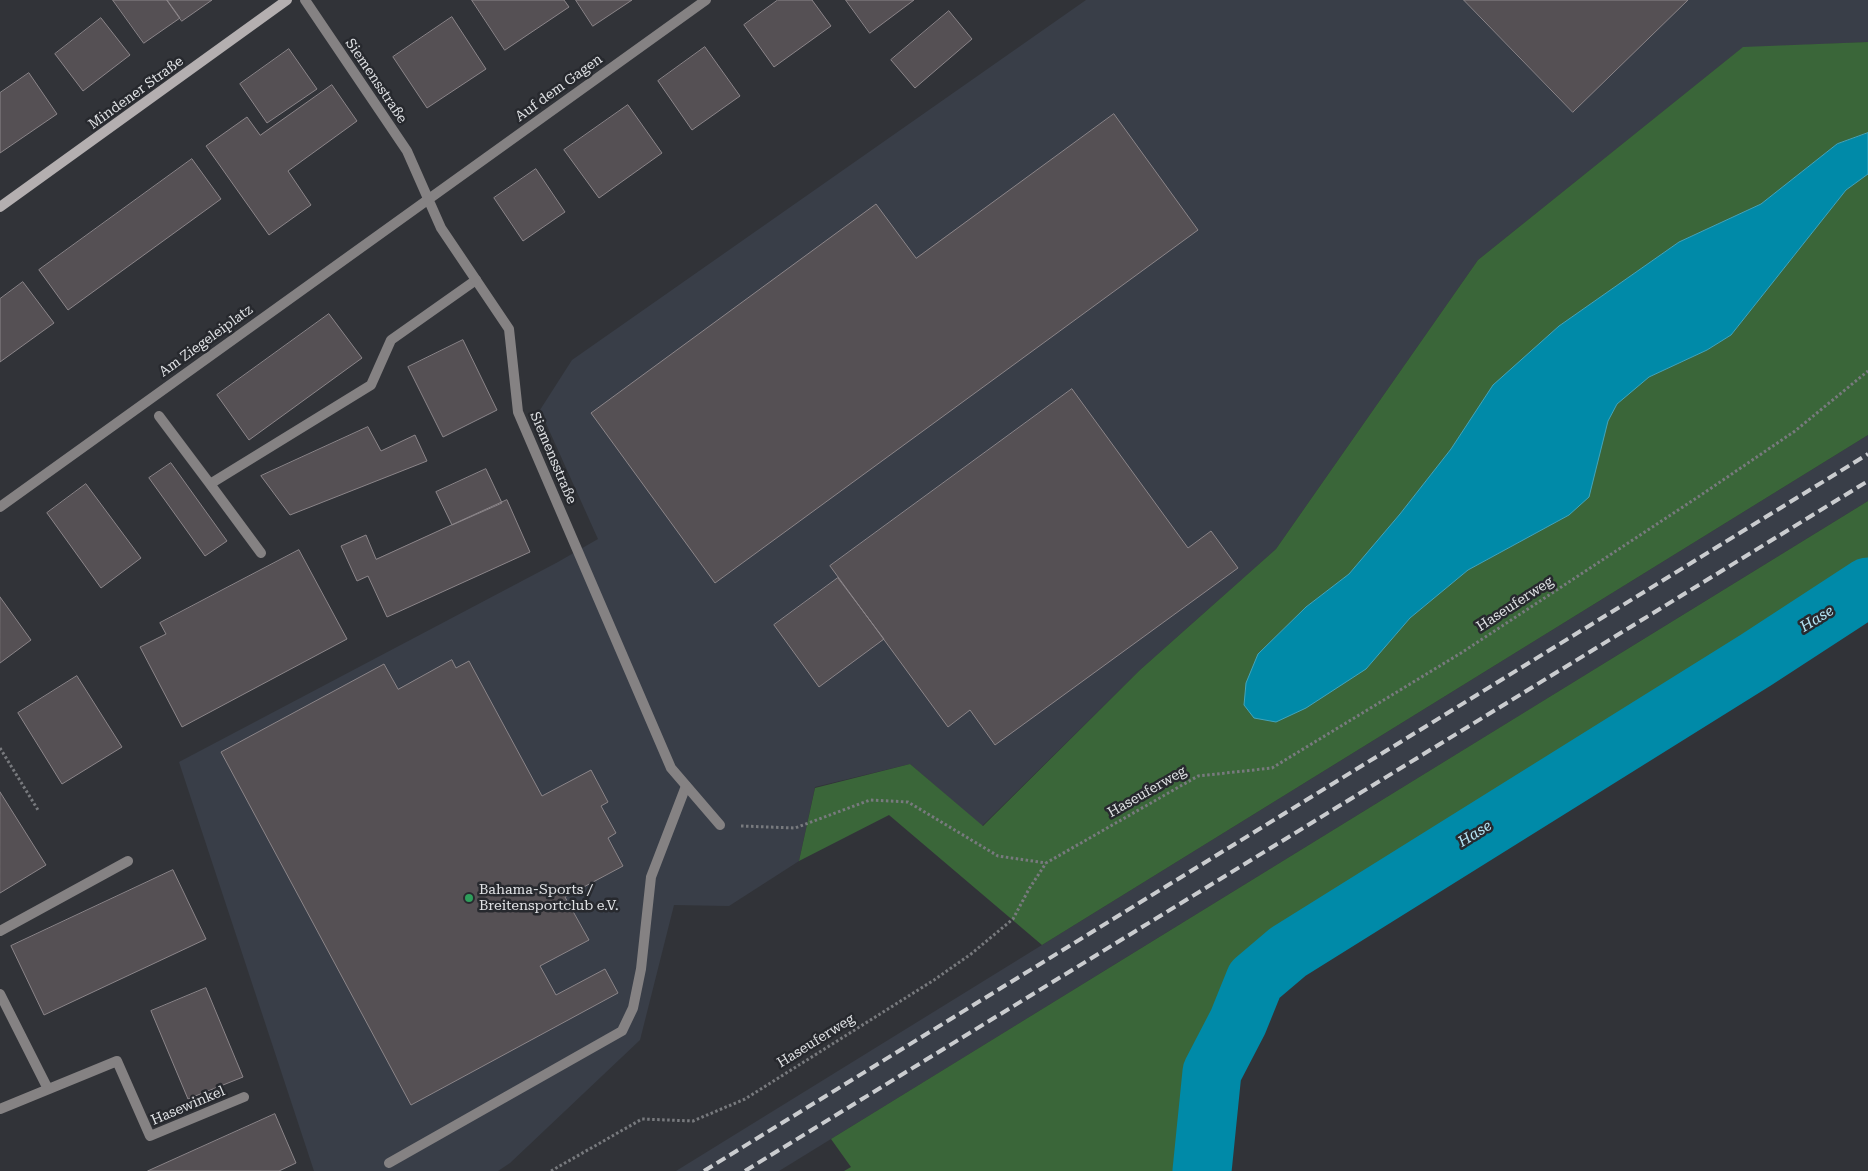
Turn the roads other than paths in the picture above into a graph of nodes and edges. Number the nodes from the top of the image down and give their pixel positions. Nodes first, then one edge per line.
1 (287, 0) edge
2 (305, 0) edge
3 (706, 0) edge
4 (429, 198) junction
5 (0, 207) edge
6 (476, 280) junction
7 (159, 416) dead end
8 (210, 484) junction
9 (0, 506) edge
10 (261, 553) dead end
11 (686, 786) junction
12 (720, 825) road end
13 (128, 861) dead end
14 (0, 931) edge
15 (0, 994) edge
16 (48, 1089) junction
17 (244, 1097) dead end
18 (0, 1109) edge
19 (389, 1163) dead end

1 - 5 main road, Mindener Straße
2 - 4 street, Siemensstraße
3 - 4 street, Auf dem Gagen
4 - 6 street, Siemensstraße
4 - 9 street, Am Ziegeleiplatz
6 - 8 street
6 - 11 street, Siemensstraße
7 - 8 street
8 - 10 street
11 - 12 street, Siemensstraße
11 - 19 street
13 - 14 street
15 - 16 street
16 - 17 street, Hasewinkel
16 - 18 street, Hasewinkel

